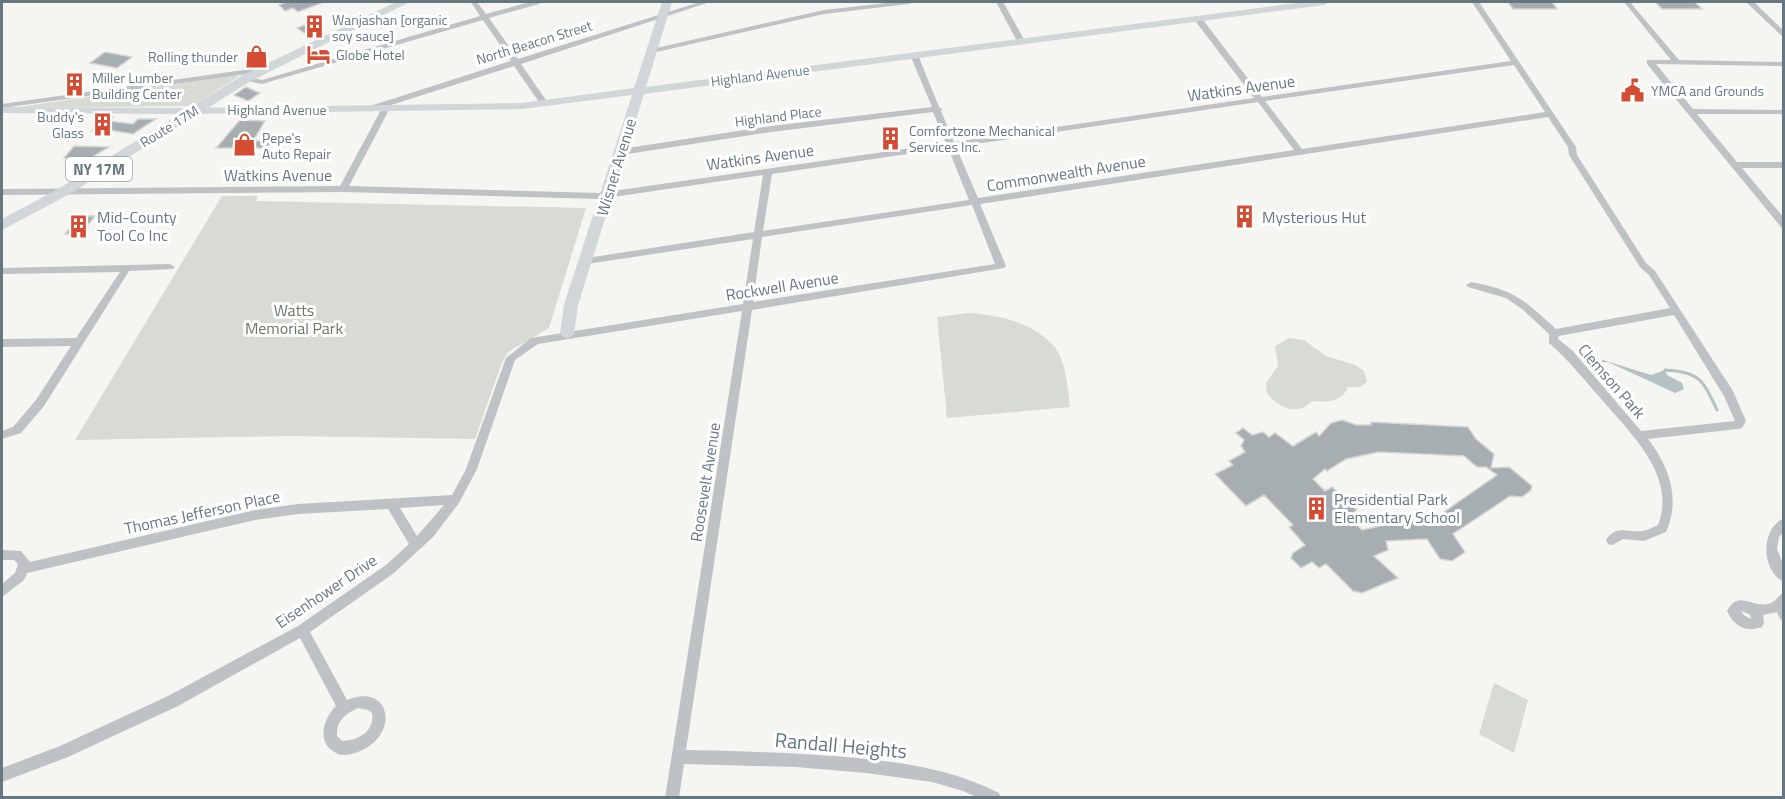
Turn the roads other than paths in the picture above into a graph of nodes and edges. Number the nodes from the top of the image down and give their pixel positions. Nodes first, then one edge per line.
1 (404, 2) edge
2 (474, 2) edge
3 (536, 2) edge
4 (667, 2) edge
5 (706, 2) edge
6 (909, 2) edge
7 (999, 2) edge
8 (1324, 2) edge
9 (1476, 2) edge
10 (1627, 2) edge
11 (1750, 2) edge
12 (663, 15) junction
13 (485, 17) junction
14 (1197, 18) junction
15 (1784, 36) edge
16 (1021, 41) junction
17 (652, 51) junction
18 (914, 55) junction
19 (516, 61) junction
20 (1517, 62) junction
21 (1677, 63) junction
22 (1784, 64) edge
23 (269, 66) junction
24 (247, 78) junction
25 (639, 91) junction
26 (1261, 100) junction
27 (544, 103) junction
28 (2, 108) edge
29 (386, 108) junction
30 (370, 109) junction
31 (938, 109) junction
32 (194, 110) junction
33 (1690, 111) junction
34 (1784, 112) edge
35 (1550, 114) junction
36 (952, 144) junction
37 (621, 152) junction
38 (1300, 153) junction
39 (1734, 165) junction
40 (1784, 165) edge
41 (768, 171) junction
42 (343, 189) junction
43 (2, 192) edge
44 (63, 192) junction
45 (608, 194) junction
46 (975, 202) junction
47 (2, 225) edge
48 (1784, 225) edge
49 (759, 235) junction
50 (587, 261) junction
51 (170, 267) dead end
52 (126, 269) junction
53 (2, 271) edge
54 (1471, 285) dead end
55 (748, 307) junction
56 (1675, 311) junction
57 (1554, 333) junction
58 (567, 334) junction
59 (78, 342) junction
60 (2, 343) edge
61 (2, 435) edge
62 (1639, 436) junction
63 (455, 500) junction
64 (391, 504) junction
65 (1784, 523) edge
66 (1612, 540) dead end
67 (416, 545) junction
68 (2, 555) edge
69 (23, 569) junction
70 (1784, 577) edge
71 (2, 591) edge
72 (1782, 606) edge
73 (1754, 611) dead end
74 (302, 630) junction
75 (344, 707) dead end
76 (679, 757) junction
77 (2, 776) edge
78 (672, 798) edge
79 (994, 798) edge

1 - 23 main road, NY 17M
2 - 13 street
3 - 13 street
4 - 12 street, Wisner Avenue
5 - 12 street, North Beacon Street
6 - 17 street
7 - 16 street
8 - 14 street, Highland Avenue
9 - 20 street, Clemson Park
10 - 21 street
11 - 15 street
12 - 17 street, Wisner Avenue
12 - 19 street, North Beacon Street
13 - 19 street
13 - 24 street
14 - 16 street, Highland Avenue
14 - 26 street
16 - 18 street, Highland Avenue
17 - 25 street, Wisner Avenue
18 - 25 street, Highland Avenue
18 - 31 street
19 - 27 street
19 - 30 street, North Beacon Street
20 - 26 street, Watkins Avenue
20 - 35 street, Clemson Park
21 - 22 street
21 - 33 street
23 - 24 main road, Route 17M / NY 17M
23 - 28 street
24 - 32 main road, Route 17M / NY 17M
25 - 27 street, Highland Avenue
25 - 37 street, Wisner Avenue
26 - 36 street, Watkins Avenue
26 - 38 street
27 - 29 street, Highland Avenue
28 - 32 street, Highland Avenue
29 - 30 street, Highland Avenue
29 - 42 street
30 - 32 street, Highland Avenue
31 - 36 street
31 - 37 street, Highland Place
32 - 44 main road, Route 17M / NY 17M
33 - 34 street
33 - 39 street
35 - 38 street, Commonwealth Avenue
35 - 56 street, Clemson Park
36 - 41 street, Watkins Avenue
36 - 46 street
37 - 45 street, Wisner Avenue
38 - 46 street, Commonwealth Avenue
39 - 40 street
39 - 48 street
41 - 45 street, Watkins Avenue
41 - 49 street, Roosevelt Avenue
42 - 44 street, Watkins Avenue
42 - 45 street, Watkins Avenue
43 - 44 street, Watkins Avenue
44 - 47 main road, Route 17M / NY 17M
45 - 50 street, Wisner Avenue
46 - 49 street, Commonwealth Avenue
46 - 55 street, Rockwell Avenue
49 - 50 street, Commonwealth Avenue
49 - 55 street, Roosevelt Avenue
50 - 58 street, Wisner Avenue
51 - 52 street
52 - 53 street
52 - 59 street
54 - 57 street, Clemson Park
55 - 58 street, Rockwell Avenue
55 - 76 street, Roosevelt Avenue
56 - 57 street, Clemson Park
56 - 62 street, Clemson Park
57 - 62 street, Clemson Park
58 - 63 street, Eisenhower Drive
59 - 60 street
59 - 61 street
62 - 66 street
63 - 64 street, Thomas Jefferson Place
63 - 67 street, Eisenhower Drive
64 - 67 street
64 - 69 street, Thomas Jefferson Place
65 - 70 street
67 - 74 street, Eisenhower Drive
68 - 69 street
69 - 71 street
72 - 73 street
74 - 75 street
74 - 77 street, Eisenhower Drive
76 - 78 street, Roosevelt Avenue
76 - 79 street, Randall Heights

